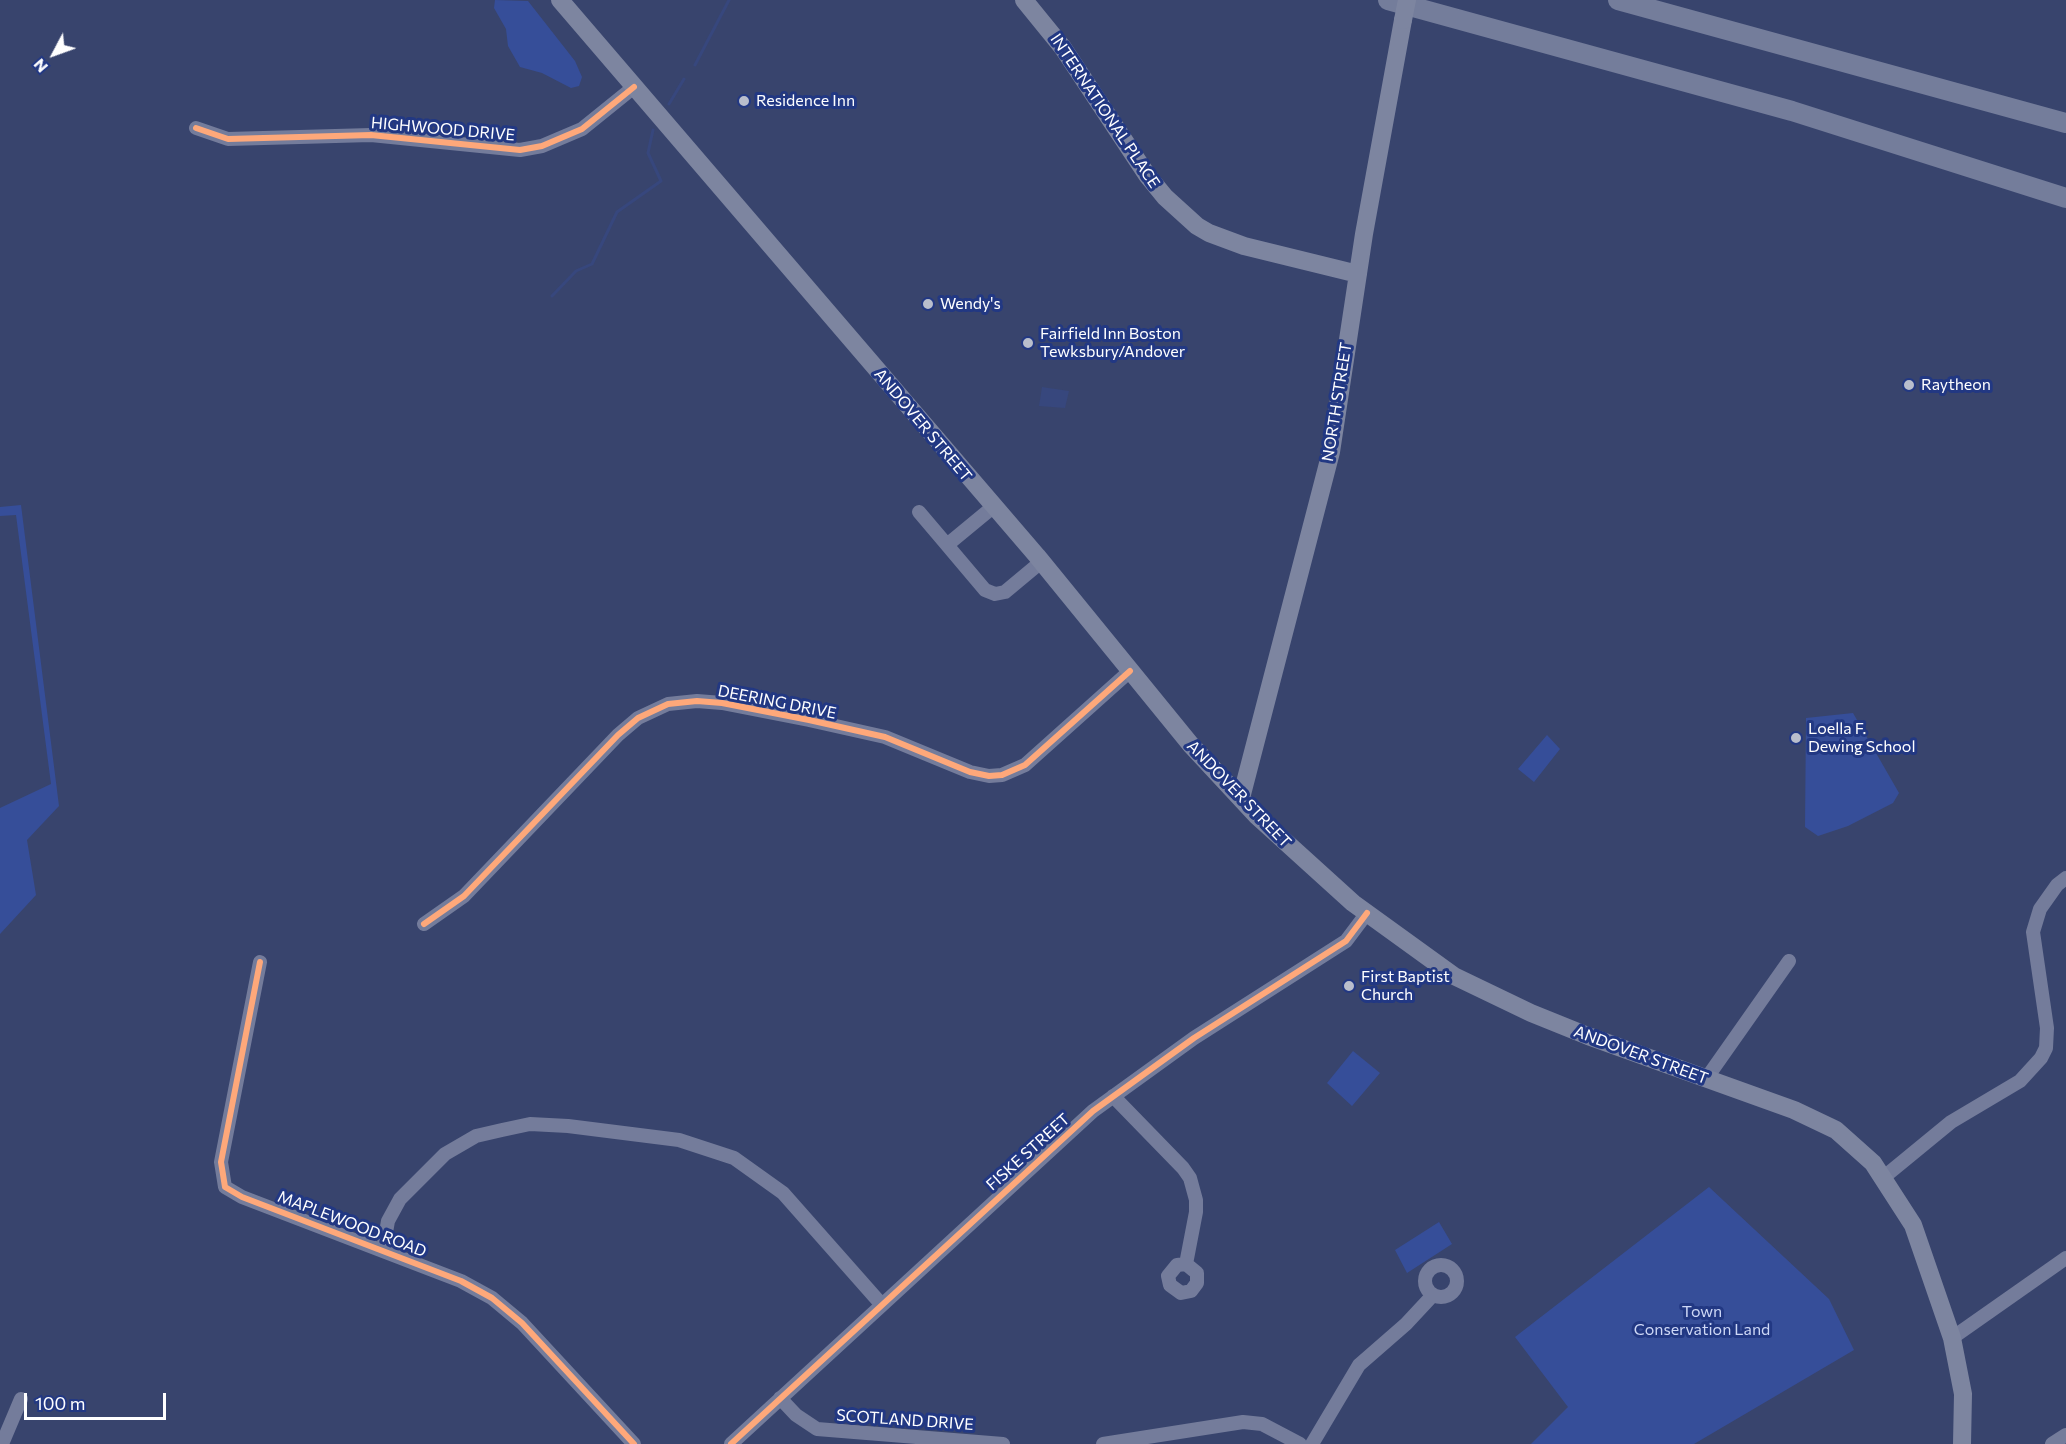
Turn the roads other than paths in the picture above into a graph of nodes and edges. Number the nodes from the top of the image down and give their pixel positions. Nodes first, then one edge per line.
1 (560, 0) edge
2 (1024, 0) edge
3 (1388, 0) edge
4 (1407, 0) edge
5 (1617, 0) edge
6 (634, 87) junction
7 (2066, 123) edge
8 (196, 128) dead end
9 (2066, 198) edge
10 (1358, 274) junction
11 (993, 507) junction
12 (919, 512) dead end
13 (947, 545) junction
14 (1041, 561) junction
15 (1130, 671) junction
16 (1241, 798) junction
17 (2066, 878) edge
18 (1367, 913) junction
19 (424, 924) dead end
20 (1789, 961) dead end
21 (260, 962) dead end
22 (1706, 1079) junction
23 (1113, 1096) junction
24 (1884, 1177) junction
25 (382, 1249) junction
26 (2066, 1258) edge
27 (1186, 1264) dead end
28 (1433, 1295) dead end
29 (882, 1305) junction
30 (1952, 1338) junction
31 (780, 1398) junction
32 (21, 1399) dead end
33 (2066, 1435) edge
34 (2, 1444) edge
35 (634, 1444) edge
36 (731, 1444) edge
37 (1003, 1444) edge
38 (1103, 1444) edge
39 (1300, 1444) edge
40 (1312, 1444) edge
41 (1962, 1444) edge
42 (2052, 1444) edge

1 - 6 main road, ANDOVER STREET
2 - 10 main road, INTERNATIONAL PLACE
3 - 9 highway
4 - 10 main road, NORTH STREET, bridge
5 - 7 highway
6 - 8 street, HIGHWOOD DRIVE
6 - 11 main road, ANDOVER STREET
10 - 16 main road, NORTH STREET
11 - 13 street
11 - 14 main road, ANDOVER STREET
12 - 13 street
13 - 14 street
14 - 15 main road, ANDOVER STREET
15 - 16 main road, ANDOVER STREET
15 - 19 street, DEERING DRIVE
16 - 18 main road, ANDOVER STREET
17 - 24 street
18 - 22 main road, ANDOVER STREET
18 - 23 street, FISKE STREET
20 - 22 street
21 - 25 street, MAPLEWOOD ROAD
22 - 24 main road, ANDOVER STREET
23 - 27 street
23 - 29 street, FISKE STREET
24 - 30 main road, ANDOVER STREET
25 - 29 street
25 - 35 street, MAPLEWOOD ROAD
26 - 30 street
28 - 40 street
29 - 31 street, FISKE STREET
30 - 41 main road, ANDOVER STREET
31 - 36 street, FISKE STREET
31 - 37 street, SCOTLAND DRIVE
32 - 34 street
33 - 42 street
38 - 39 street

